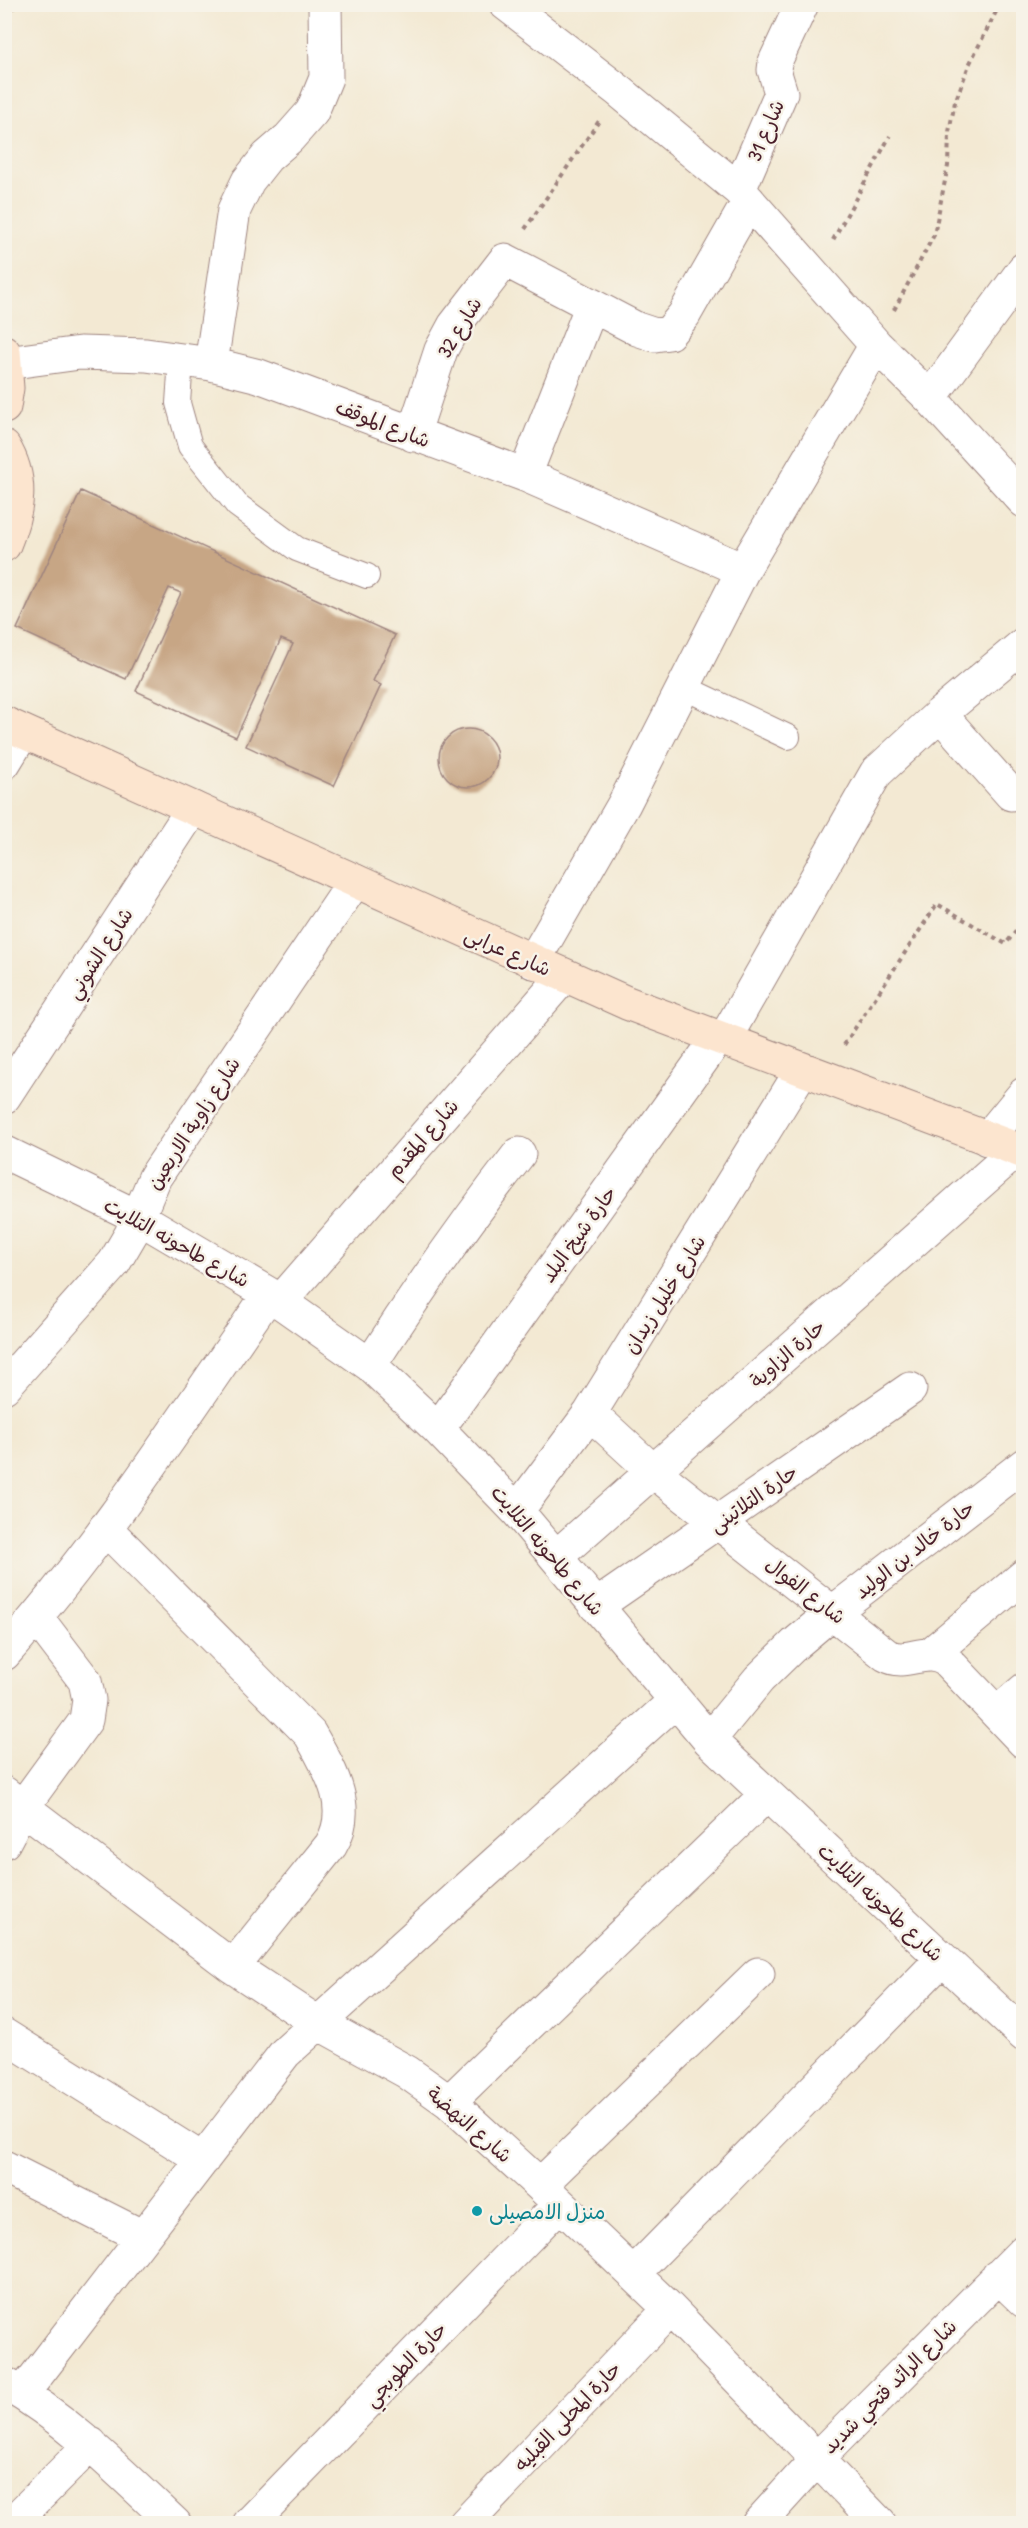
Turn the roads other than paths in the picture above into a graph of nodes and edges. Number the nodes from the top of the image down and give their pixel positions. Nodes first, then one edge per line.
1 (325, 4) edge
2 (506, 4) edge
3 (802, 4) edge
4 (744, 196) junction
5 (1023, 269) edge
6 (592, 305) junction
7 (876, 345) junction
8 (5, 358) edge
9 (196, 362) junction
10 (930, 398) junction
11 (4, 407) edge
12 (413, 435) junction
13 (4, 447) edge
14 (525, 475) junction
15 (1023, 501) edge
16 (4, 544) edge
17 (743, 570) junction
18 (367, 576) dead end
19 (1023, 644) edge
20 (683, 687) junction
21 (940, 714) junction
22 (14, 727) edge
23 (788, 737) dead end
24 (4, 763) edge
25 (1011, 794) dead end
26 (193, 808) junction
27 (355, 881) junction
28 (533, 962) junction
29 (564, 976) junction
30 (721, 1039) junction
31 (812, 1074) junction
32 (1023, 1094) edge
33 (4, 1097) edge
34 (987, 1139) junction
35 (1020, 1151) edge
36 (4, 1152) edge
37 (519, 1154) dead end
38 (138, 1218) junction
39 (275, 1297) junction
40 (370, 1365) junction
41 (9, 1375) edge
42 (910, 1389) dead end
43 (590, 1413) junction
44 (438, 1429) junction
45 (1023, 1465) edge
46 (653, 1471) junction
47 (517, 1511) junction
48 (718, 1521) junction
49 (105, 1528) junction
50 (556, 1556) junction
51 (1023, 1576) edge
52 (596, 1606) junction
53 (833, 1612) junction
54 (37, 1618) junction
55 (932, 1653) junction
56 (4, 1654) edge
57 (1023, 1690) edge
58 (675, 1701) junction
59 (997, 1713) junction
60 (709, 1740) junction
61 (1023, 1742) edge
62 (766, 1795) junction
63 (13, 1800) edge
64 (4, 1842) edge
65 (942, 1959) junction
66 (233, 1967) junction
67 (758, 1974) dead end
68 (318, 2023) junction
69 (4, 2035) edge
70 (1023, 2035) edge
71 (449, 2102) junction
72 (203, 2160) junction
73 (4, 2167) edge
74 (550, 2194) junction
75 (143, 2236) junction
76 (1023, 2251) edge
77 (633, 2274) junction
78 (998, 2276) junction
79 (1023, 2301) edge
80 (670, 2309) junction
81 (14, 2388) edge
82 (91, 2444) junction
83 (817, 2459) junction
84 (11, 2523) edge
85 (175, 2523) edge
86 (249, 2523) edge
87 (465, 2523) edge
88 (758, 2523) edge
89 (879, 2523) edge

1 - 9 street
2 - 4 street
3 - 4 street, شارع 31
4 - 6 street, شارع 31
4 - 7 street
5 - 10 street
6 - 12 street, شارع 32
6 - 14 street
7 - 10 street
7 - 17 street
8 - 9 street, شارع الموقف
8 - 11 street
9 - 12 street, شارع الموقف
9 - 18 lane
10 - 15 street
12 - 14 street, شارع الموقف
13 - 16 street
14 - 17 street, شارع الموقف
17 - 20 street
19 - 21 street, حارة شيخ البلد
20 - 23 lane
20 - 28 street
21 - 25 street
21 - 30 street, حارة شيخ البلد
22 - 24 street
22 - 26 street, شارع عرابى
26 - 27 street, شارع عرابى
26 - 33 street, شارع الشوني
27 - 28 street, شارع عرابى
27 - 38 street, شارع زاوية الاربعين
28 - 29 street, شارع عرابى
29 - 30 street, شارع عرابى
29 - 39 street, شارع المقدم
30 - 31 street, شارع عرابى
30 - 44 street, حارة شيخ البلد
31 - 34 street, شارع عرابى
31 - 43 street, شارع خليل زيدان
32 - 34 street
34 - 35 street, شارع عرابى
35 - 46 street, حارة الزاوية
36 - 38 street, شارع طاحونه التلايت
37 - 40 street
38 - 39 street, شارع طاحونه التلايت
38 - 41 street, شارع زاوية الاربعين
39 - 40 street, شارع طاحونه التلايت
39 - 49 street, شارع المقدم
40 - 44 street, شارع طاحونه التلايت
42 - 48 street, حارة التلاتينى
43 - 46 street, شارع الفوال
43 - 47 street, شارع خليل زيدان
44 - 47 street, شارع طاحونه التلايت
45 - 53 street, حارة خالد بن الوليد
46 - 48 street, شارع الفوال
46 - 50 street, حارة الزاوية
47 - 50 street, شارع طاحونه التلايت
48 - 52 street, حارة التلاتينى
48 - 53 street, شارع الفوال
49 - 54 street, شارع المقدم
49 - 66 street
50 - 52 street, شارع طاحونه التلايت
51 - 55 street
52 - 58 street, شارع طاحونه التلايت
53 - 55 street, شارع الفوال
53 - 60 street, حارة خالد بن الوليد
54 - 56 street, شارع المقدم
54 - 63 street
55 - 59 street
57 - 59 street
58 - 60 street, شارع طاحونه التلايت
58 - 68 street
59 - 61 street
60 - 62 street, شارع طاحونه التلايت
62 - 65 street, شارع طاحونه التلايت
62 - 71 street
63 - 64 street
63 - 66 street, شارع النهضة
65 - 70 street, شارع طاحونه التلايت
65 - 77 street
66 - 68 street, شارع النهضة
67 - 74 street, حارة الطوبجي
68 - 71 street, شارع النهضة
68 - 72 street
69 - 72 street
71 - 74 street, شارع النهضة
72 - 75 street
73 - 75 street
74 - 77 street, شارع النهضة
74 - 86 street, حارة الطوبجي
75 - 81 street
76 - 78 street, شارع الرائد فتحي شديد
77 - 80 street, شارع النهضة
78 - 79 street
78 - 83 street, شارع الرائد فتحي شديد
80 - 83 street, شارع النهضة
80 - 87 street, حارة المحلى القبليه
81 - 82 street
82 - 84 street
82 - 85 street
83 - 88 street, شارع الرائد فتحي شديد
83 - 89 street, شارع النهضة

